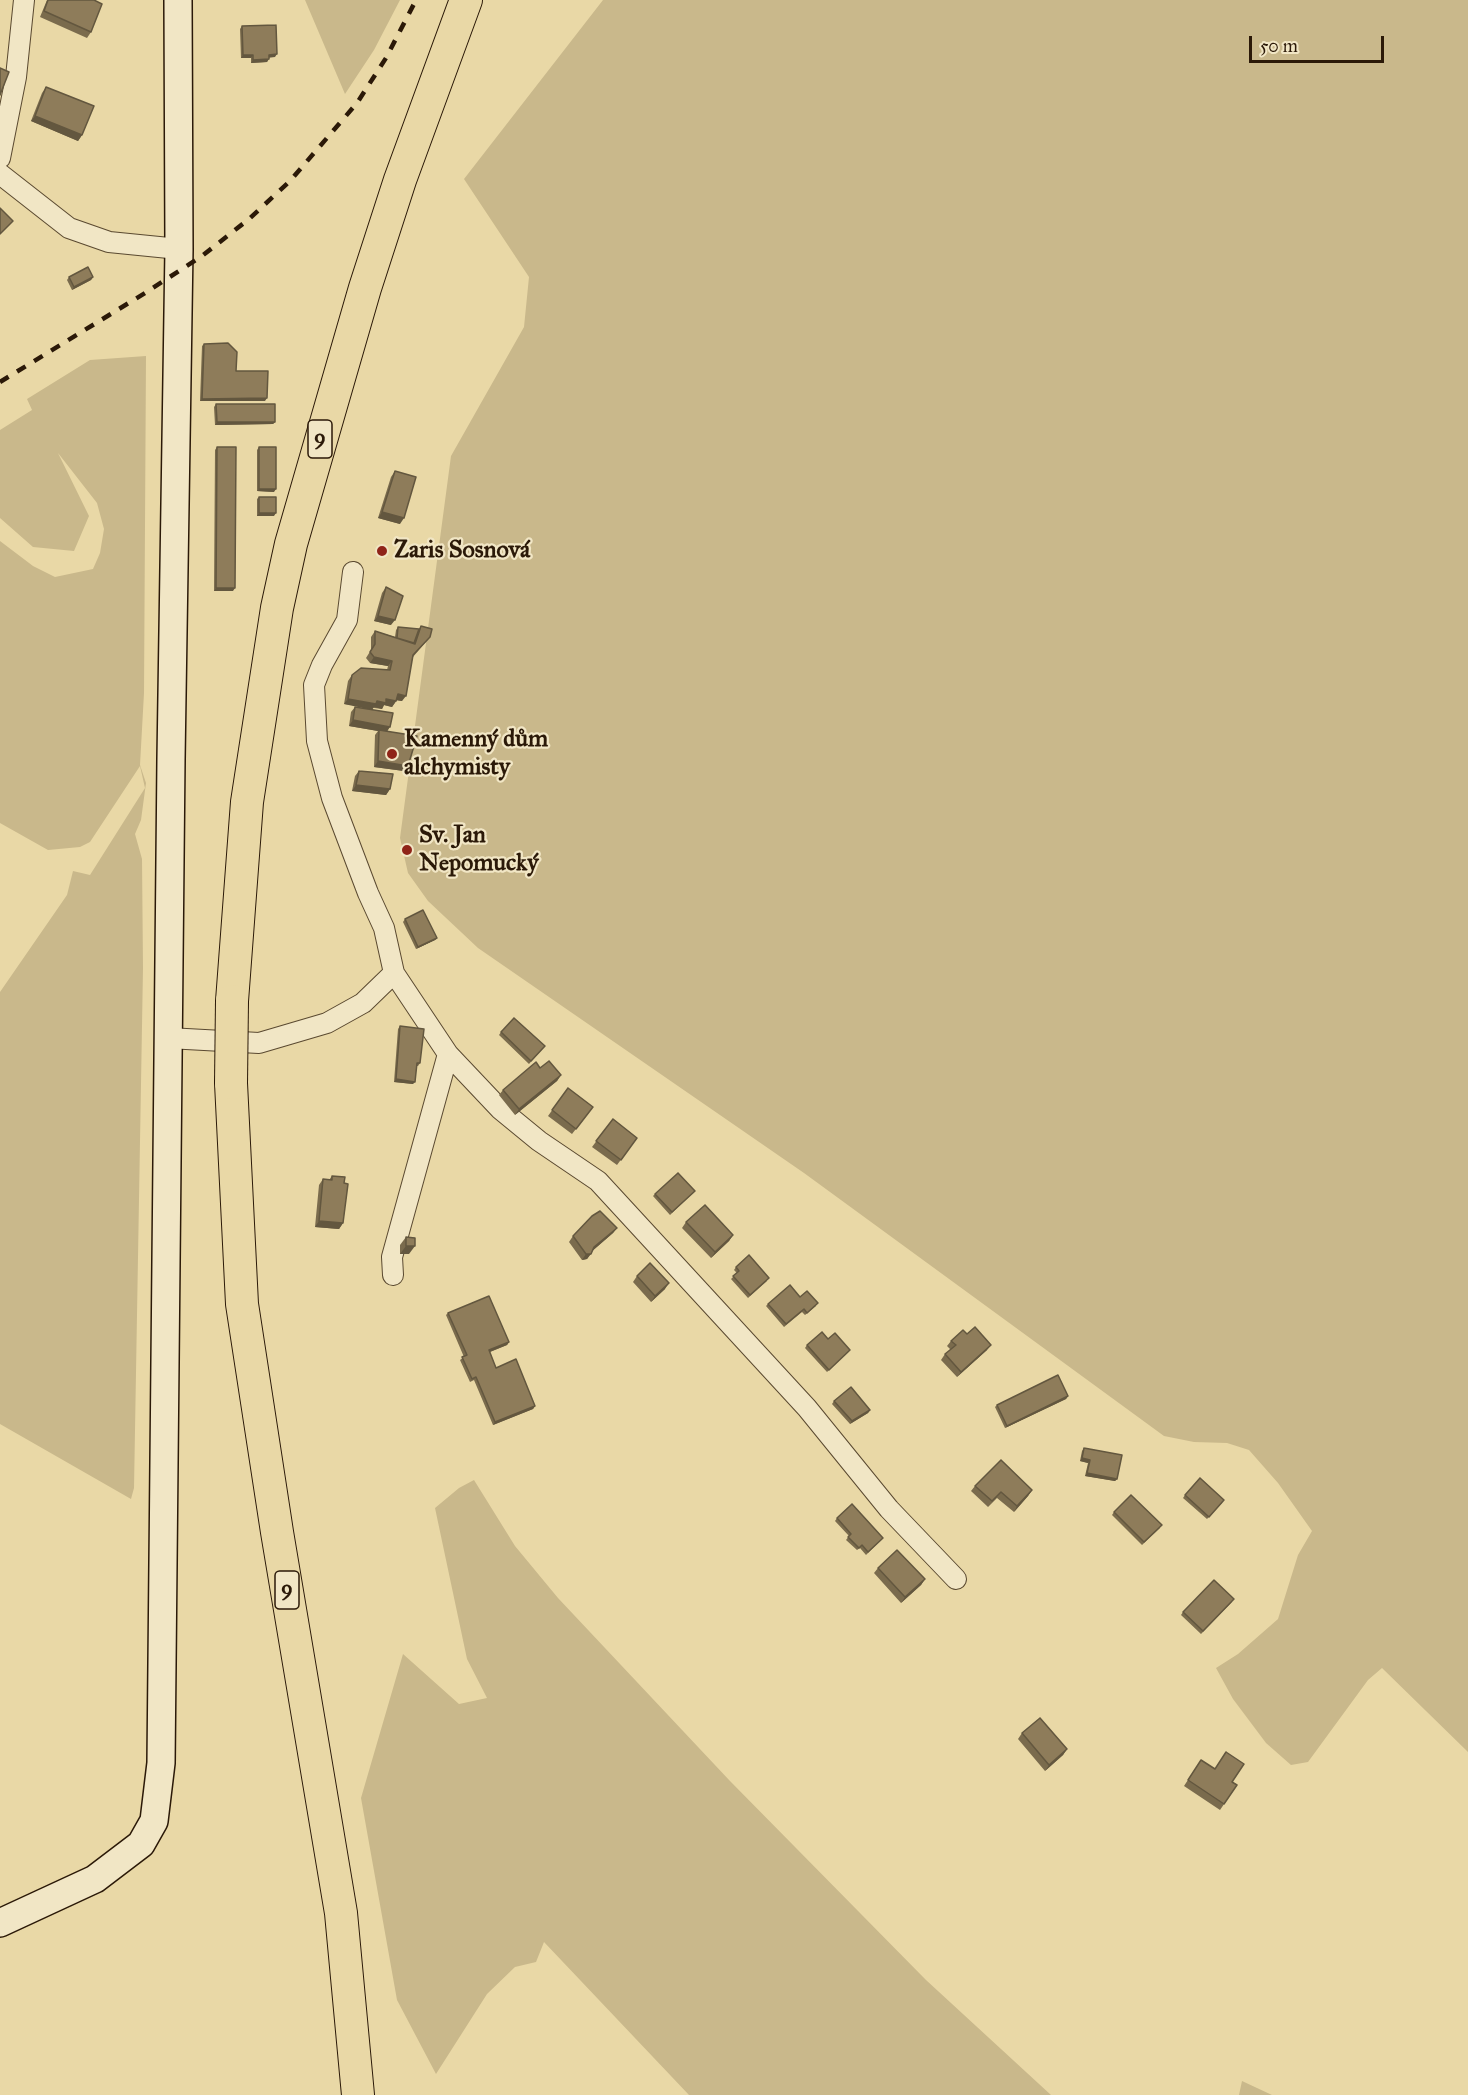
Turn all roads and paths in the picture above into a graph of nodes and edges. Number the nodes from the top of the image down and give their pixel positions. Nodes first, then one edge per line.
1 (24, 0) edge
2 (178, 0) edge
3 (466, 0) edge
4 (489, 0) edge
5 (0, 158) edge
6 (0, 174) edge
7 (179, 249) junction
8 (353, 572) dead end
9 (263, 705) junction
10 (394, 973) junction
11 (168, 1038) junction
12 (448, 1054) junction
13 (393, 1275) dead end
14 (956, 1579) dead end
15 (0, 1923) edge
16 (358, 2095) edge

1 - 5 street
2 - 7 street
3 - 9 main road, 9
4 - 9 main road, 9
6 - 7 street
7 - 11 street
8 - 10 street
9 - 16 main road, 9, bridge
10 - 11 street
10 - 12 street
11 - 15 street
12 - 13 street
12 - 14 street

